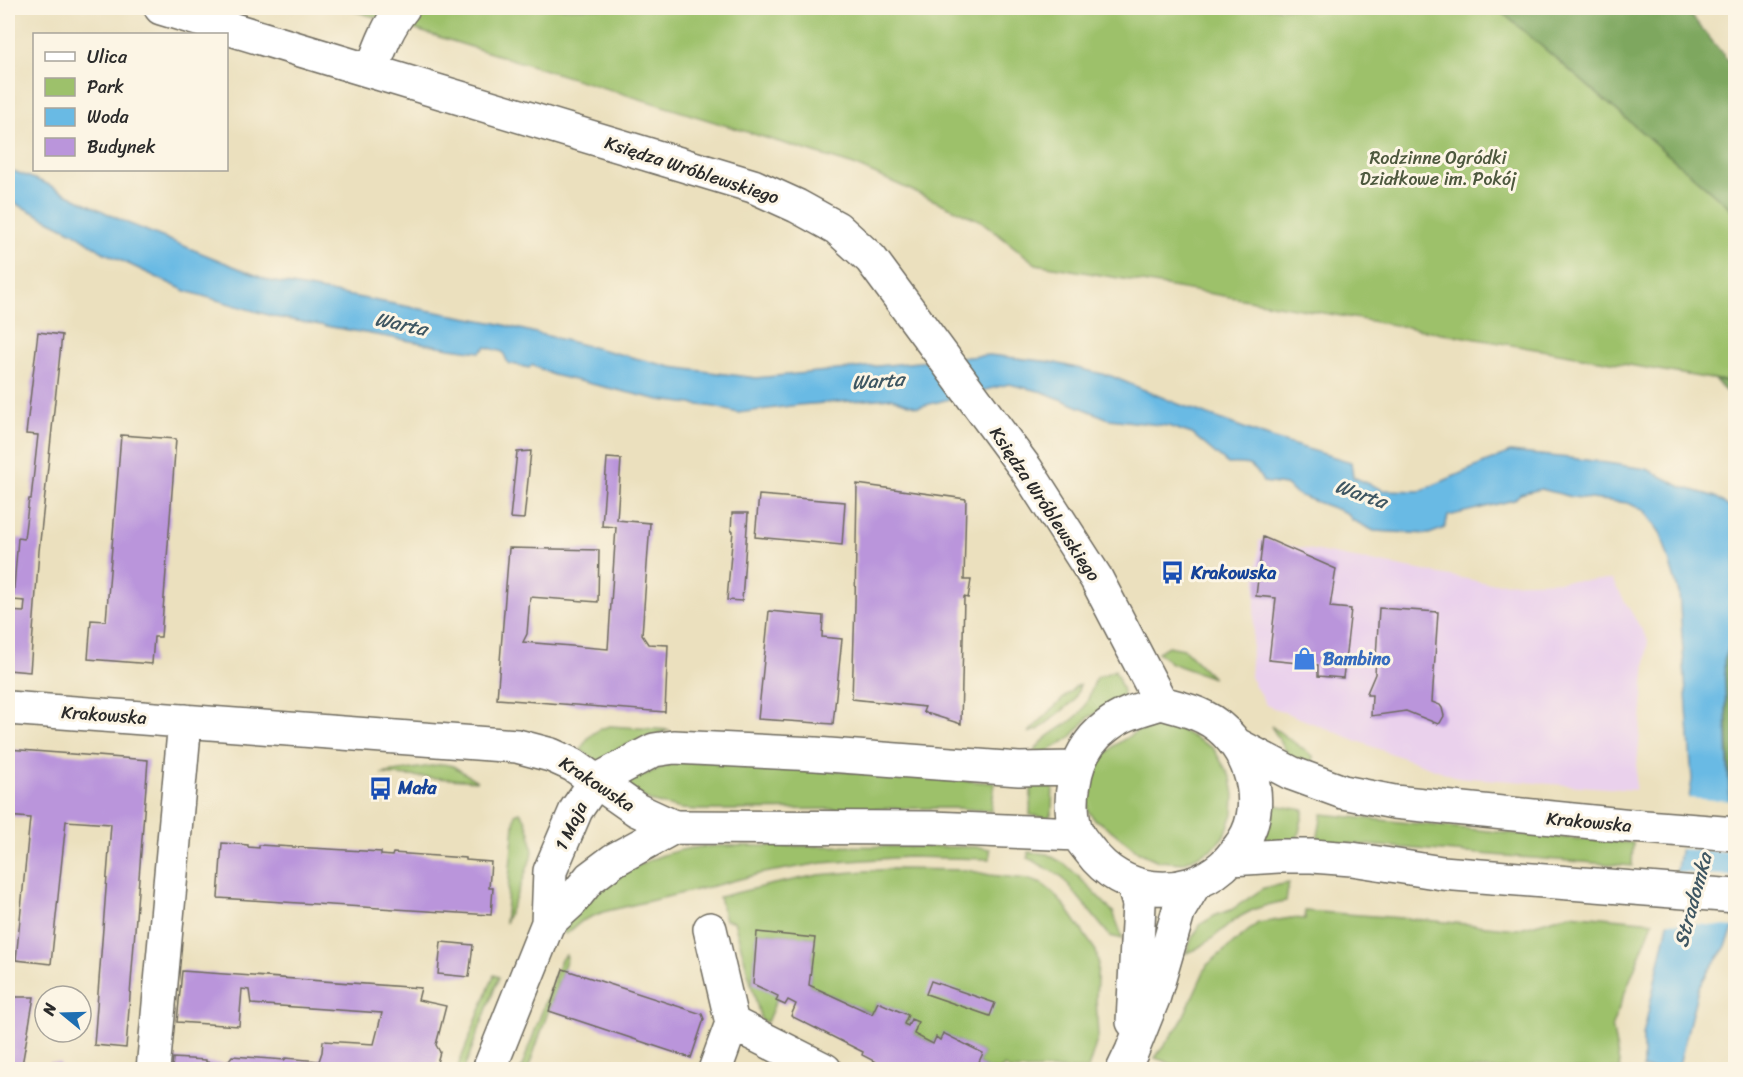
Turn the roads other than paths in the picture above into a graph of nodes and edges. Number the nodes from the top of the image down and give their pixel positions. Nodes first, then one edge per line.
1 (161, 8) edge
2 (402, 8) edge
3 (372, 70) junction
4 (1161, 703) junction
5 (8, 708) edge
6 (185, 721) junction
7 (1239, 746) junction
8 (1076, 768) junction
9 (596, 782) junction
10 (674, 827) junction
11 (1078, 834) junction
12 (1736, 834) edge
13 (1231, 859) junction
14 (1133, 884) junction
15 (1195, 884) junction
16 (1736, 896) edge
17 (548, 923) junction
18 (710, 929) dead end
19 (732, 1023) junction
20 (1127, 1060) edge
21 (153, 1070) edge
22 (489, 1070) edge
23 (715, 1070) edge
24 (825, 1070) edge

1 - 3 main road, Księdza Wróblewskiego
2 - 3 main road
3 - 4 main road, Księdza Wróblewskiego
4 - 7 main road
4 - 8 main road
5 - 6 main road, Krakowska
6 - 9 main road, Krakowska
6 - 21 main road
7 - 12 main road, Krakowska
7 - 13 main road
8 - 9 main road, 1 Maja
8 - 11 main road
9 - 10 main road, Krakowska
9 - 17 main road, 1 Maja
10 - 11 main road, Krakowska
10 - 17 main road, 1 Maja
11 - 14 main road
13 - 15 main road
13 - 16 main road
14 - 15 main road
14 - 20 main road
15 - 20 main road
17 - 22 main road, 1 Maja
18 - 19 main road
19 - 23 main road
19 - 24 main road

